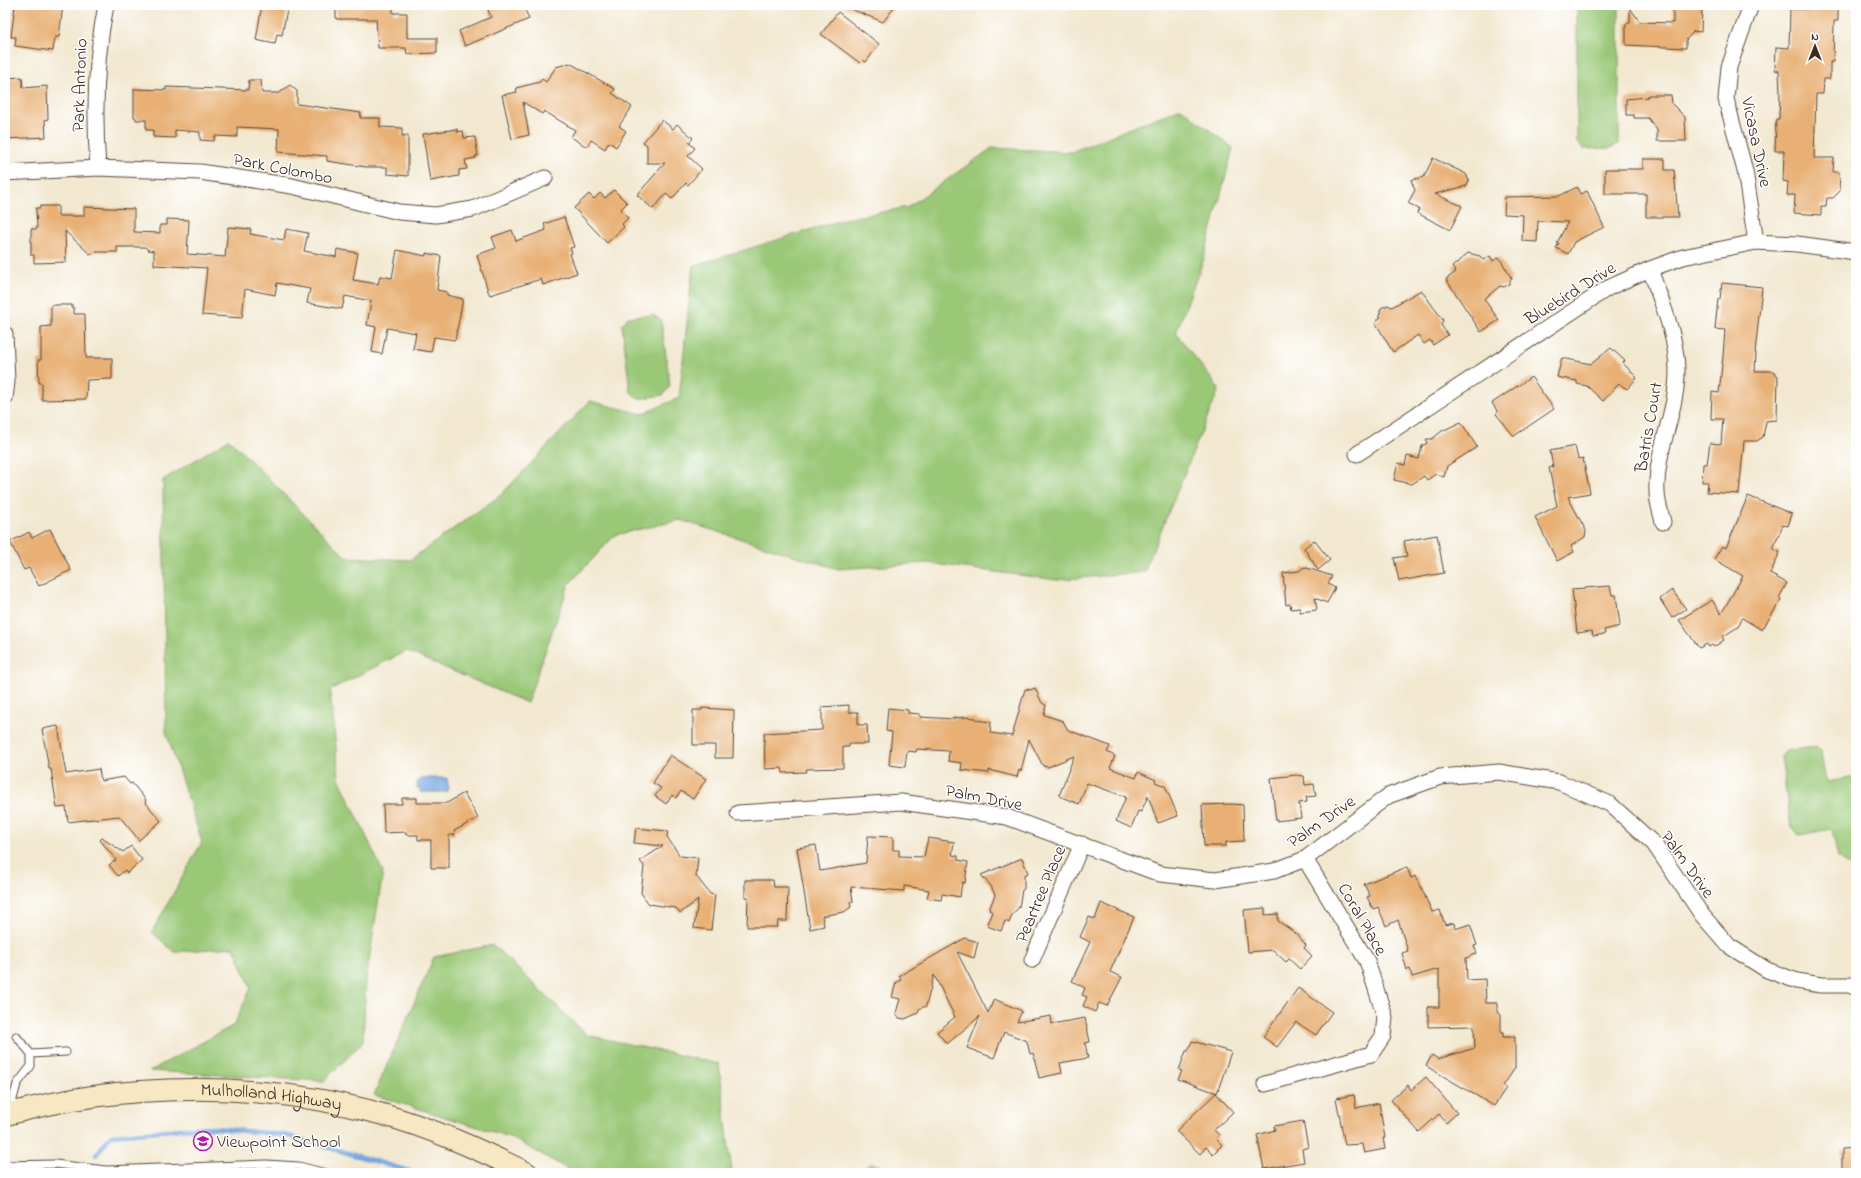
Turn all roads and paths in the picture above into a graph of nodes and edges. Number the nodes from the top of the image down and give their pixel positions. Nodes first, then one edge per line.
1 (106, 5) edge
2 (1752, 5) edge
3 (98, 168) junction
4 (5, 173) edge
5 (545, 178) dead end
6 (1756, 242) junction
7 (1856, 252) edge
8 (1650, 269) junction
9 (5, 334) edge
10 (5, 398) edge
11 (1357, 454) dead end
12 (1662, 522) dead end
13 (738, 813) dead end
14 (1082, 844) junction
15 (1306, 859) junction
16 (1032, 960) dead end
17 (1854, 985) edge
18 (16, 1036) dead end
19 (66, 1052) dead end
20 (31, 1054) junction
21 (1266, 1084) dead end
22 (10, 1114) edge
23 (5, 1165) edge
24 (326, 1173) edge
25 (527, 1173) edge

1 - 3 street, Park Antonio
2 - 6 street, Vicasa Drive
3 - 4 street, Park Colombo
3 - 5 street, Park Colombo
6 - 7 street, Bluebird Drive
6 - 8 street, Bluebird Drive
8 - 11 street, Bluebird Drive
8 - 12 street, Batris Court
9 - 10 street
13 - 14 street, Palm Drive
14 - 15 street, Palm Drive
14 - 16 street, Peartree Place
15 - 17 street, Palm Drive
15 - 21 street, Coral Place
18 - 20 lane
19 - 20 lane
20 - 22 lane
22 - 25 main road, Mulholland Highway
23 - 24 lane

